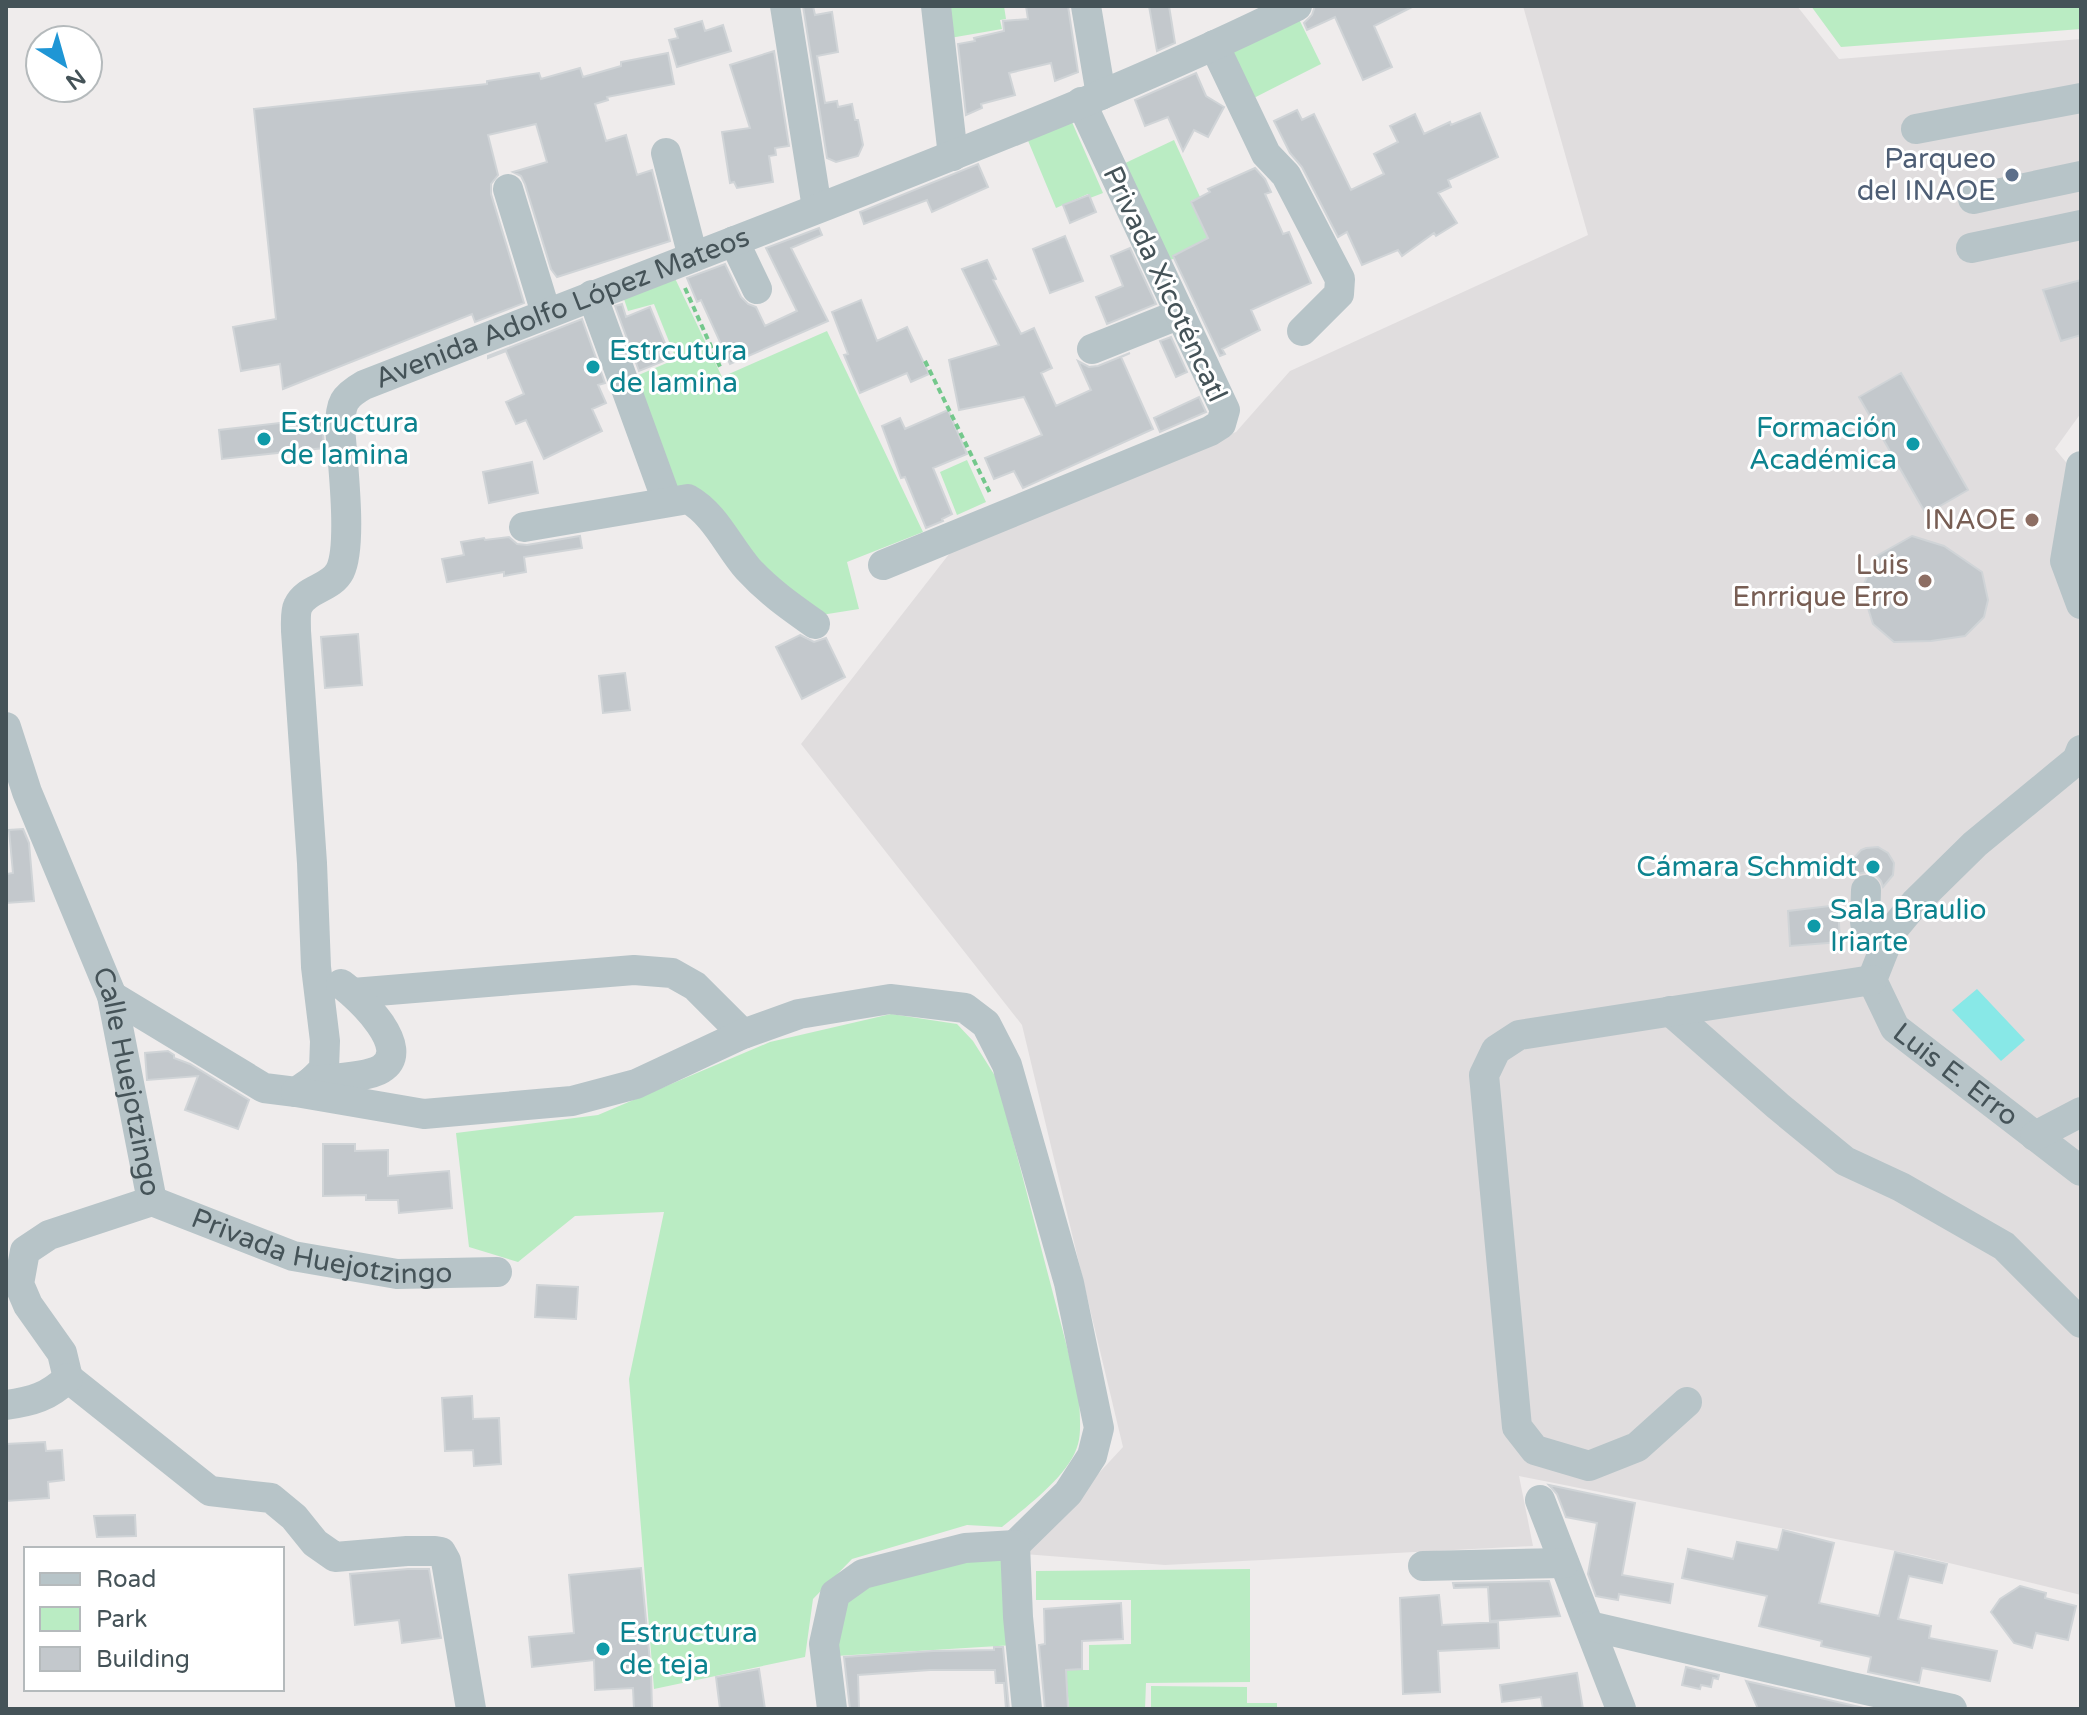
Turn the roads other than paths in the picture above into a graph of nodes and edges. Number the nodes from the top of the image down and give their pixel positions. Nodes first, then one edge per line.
1 (785, 6) edge
2 (936, 6) edge
3 (1086, 6) edge
4 (1297, 6) edge
5 (1230, 29) edge
6 (2081, 98) edge
7 (1091, 99) junction
8 (1916, 129) dead end
9 (666, 153) dead end
10 (953, 156) junction
11 (2081, 176) edge
12 (508, 189) dead end
13 (1973, 199) dead end
14 (817, 208) junction
15 (2081, 225) edge
16 (734, 241) junction
17 (1971, 248) dead end
18 (684, 261) junction
19 (757, 289) dead end
20 (592, 295) junction
21 (546, 313) junction
22 (1180, 314) junction
23 (1302, 331) dead end
24 (1092, 349) dead end
25 (2079, 483) edge
26 (667, 501) junction
27 (524, 527) dead end
28 (2081, 530) edge
29 (883, 565) dead end
30 (2081, 590) edge
31 (2081, 604) edge
32 (815, 624) dead end
33 (6, 727) edge
34 (2081, 750) edge
35 (1866, 890) dead end
36 (1891, 932) junction
37 (316, 967) junction
38 (1872, 980) junction
39 (353, 993) junction
40 (112, 996) junction
41 (1670, 1011) junction
42 (743, 1034) junction
43 (304, 1086) junction
44 (2081, 1112) edge
45 (2035, 1136) junction
46 (2081, 1171) edge
47 (152, 1201) junction
48 (16, 1248) edge
49 (497, 1272) dead end
50 (2081, 1323) edge
51 (68, 1378) junction
52 (1687, 1402) dead end
53 (6, 1405) edge
54 (1540, 1500) dead end
55 (1015, 1545) junction
56 (1564, 1563) junction
57 (1423, 1566) dead end
58 (1590, 1626) junction
59 (471, 1709) edge
60 (832, 1709) edge
61 (1027, 1709) edge
62 (1621, 1709) edge
63 (1952, 1709) edge

1 - 14 street
2 - 10 street
3 - 7 street, Privada Xicoténcatl
4 - 5 street, Avenida Adolfo López Mateos
5 - 7 street, Avenida Adolfo López Mateos
5 - 23 street
6 - 8 street
7 - 10 street, Avenida Adolfo López Mateos
7 - 22 street, Privada Xicoténcatl
9 - 18 street
10 - 14 street, Avenida Adolfo López Mateos
11 - 13 street
12 - 21 street
14 - 16 street, Avenida Adolfo López Mateos
15 - 17 street
16 - 18 street, Avenida Adolfo López Mateos
16 - 19 street
18 - 20 street, Avenida Adolfo López Mateos
20 - 21 street, Avenida Adolfo López Mateos
20 - 26 street
21 - 37 street, Avenida Adolfo López Mateos
22 - 24 street
22 - 29 street, Privada Xicoténcatl
25 - 31 street
26 - 27 street
26 - 32 street
28 - 30 street
33 - 40 street, Calle Huejotzingo
34 - 36 street
35 - 36 street
36 - 38 street
37 - 39 street
37 - 43 street, Avenida Adolfo López Mateos
38 - 41 street
38 - 45 street, Luis E. Erro
39 - 42 street
39 - 43 street
40 - 43 street
40 - 47 street, Calle Huejotzingo
41 - 50 street
41 - 52 street
42 - 43 street
42 - 55 street
44 - 45 street
45 - 46 street, Luis E. Erro
47 - 48 street, Calle Huejotzingo
47 - 49 street, Privada Huejotzingo
48 - 51 street, Calle Huejotzingo
51 - 53 street
51 - 59 street
54 - 56 street
55 - 60 street
55 - 61 street
56 - 57 street
56 - 58 street
58 - 62 street
58 - 63 street

